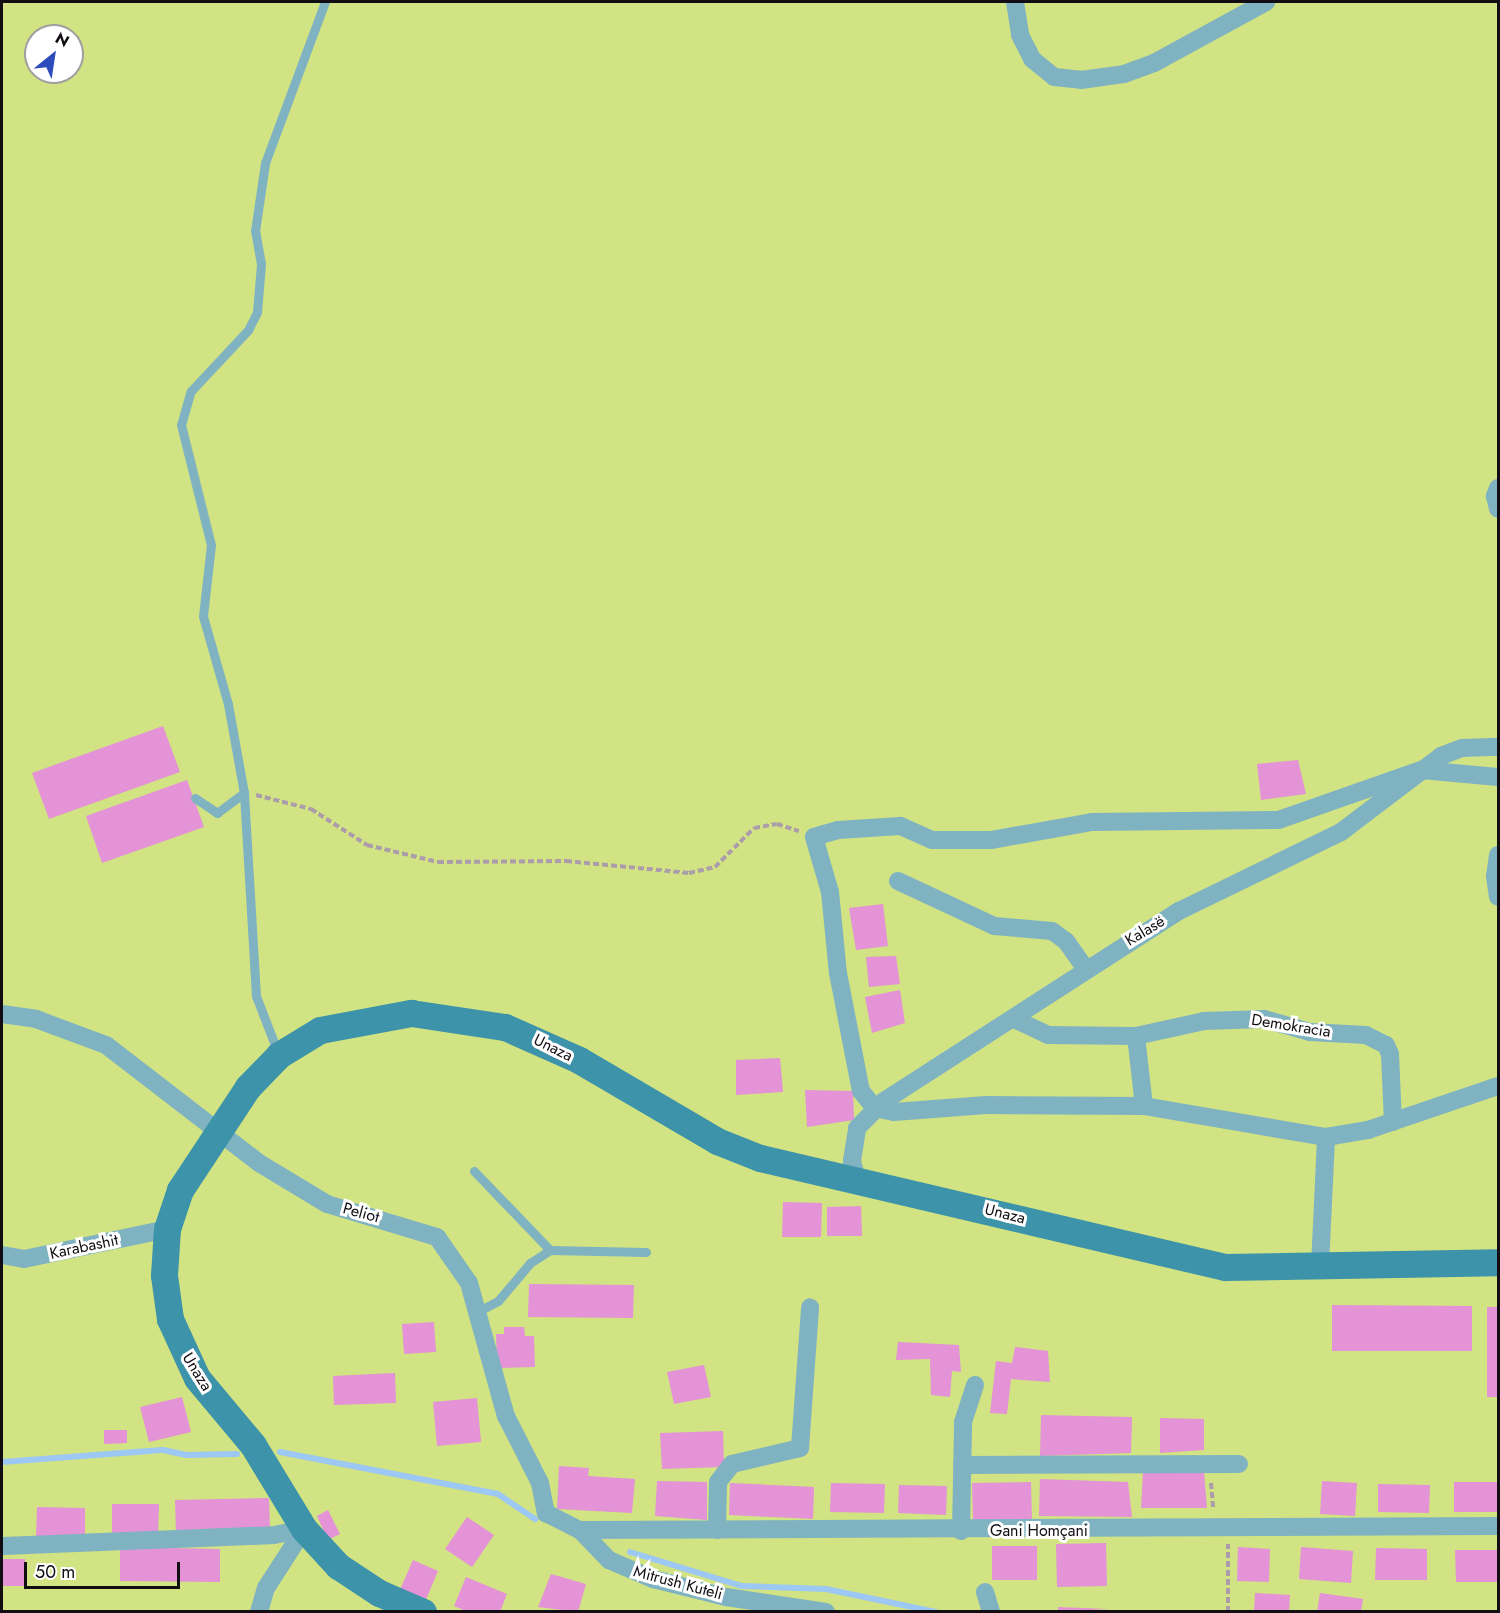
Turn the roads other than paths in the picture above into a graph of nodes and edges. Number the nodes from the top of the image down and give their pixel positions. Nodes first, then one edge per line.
1 (325, 2) edge
2 (1015, 2) edge
3 (1266, 2) edge
4 (1498, 488) edge
5 (1498, 509) edge
6 (1498, 747) edge
7 (1420, 770) junction
8 (1498, 777) edge
9 (244, 794) junction
10 (195, 798) dead end
11 (1498, 855) edge
12 (898, 881) dead end
13 (1498, 897) edge
14 (1086, 970) junction
15 (2, 1014) edge
16 (1014, 1019) junction
17 (1136, 1036) junction
18 (279, 1055) junction
19 (1498, 1086) edge
20 (1144, 1106) junction
21 (875, 1108) junction
22 (1393, 1122) junction
23 (218, 1129) junction
24 (1326, 1137) junction
25 (474, 1171) dead end
26 (857, 1181) junction
27 (167, 1229) junction
28 (550, 1250) junction
29 (646, 1252) dead end
30 (2, 1255) edge
31 (1498, 1262) edge
32 (1320, 1266) junction
33 (810, 1307) dead end
34 (477, 1312) junction
35 (975, 1385) dead end
36 (1239, 1464) dead end
37 (962, 1465) junction
38 (1498, 1526) edge
39 (304, 1529) junction
40 (580, 1530) junction
41 (717, 1530) junction
42 (961, 1531) junction
43 (3, 1546) edge
44 (985, 1592) dead end
45 (259, 1611) edge
46 (423, 1611) edge
47 (826, 1611) edge
48 (991, 1611) edge

1 - 9 lane
2 - 3 street
4 - 5 street
6 - 7 street, Kalasë
7 - 8 street
7 - 14 street, Kalasë
7 - 21 street
9 - 10 lane
9 - 18 lane
11 - 13 street
12 - 14 street
14 - 16 street, Kalasë
15 - 23 street, Peliot
16 - 17 street, Demokracia
16 - 21 street, Kalasë
17 - 20 street
17 - 22 street, Demokracia
18 - 23 main road, Unaza
18 - 26 main road, Unaza
19 - 22 street
20 - 21 street
20 - 24 street
21 - 26 street, Kalasë
22 - 24 street
23 - 27 main road, Unaza
23 - 34 street, Peliot
24 - 32 street
25 - 28 lane
26 - 32 main road, Unaza
27 - 30 street, Karabashit
27 - 39 main road, Unaza
28 - 29 lane
28 - 34 lane
31 - 32 main road, Unaza
33 - 41 street
34 - 40 street, Peliot
35 - 37 street
36 - 37 street
37 - 42 street
38 - 42 street, Gani Homçani
39 - 43 street
39 - 45 street
39 - 46 main road, Unaza
40 - 41 street, Gani Homçani
40 - 47 street, Mitrush Kuteli
41 - 42 street, Gani Homçani
44 - 48 street

